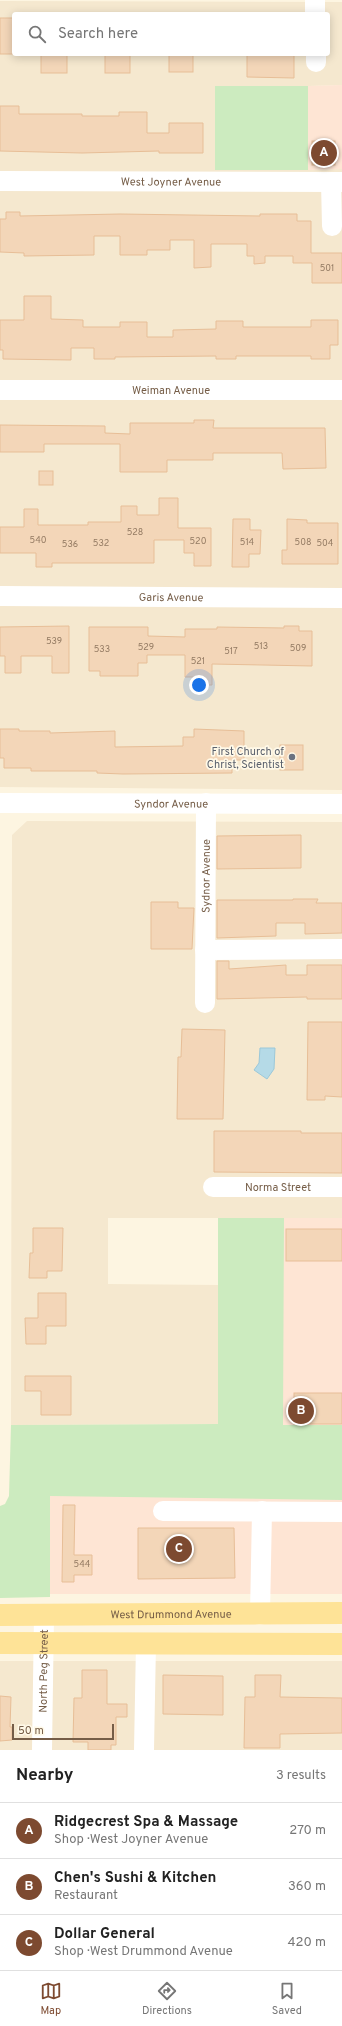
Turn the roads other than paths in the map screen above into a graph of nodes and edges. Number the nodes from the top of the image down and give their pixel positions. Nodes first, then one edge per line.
1 (315, 0) edge
2 (315, 12) edge
3 (0, 181) edge
4 (336, 182) edge
5 (332, 226) dead end
6 (0, 390) edge
7 (342, 390) edge
8 (0, 596) edge
9 (342, 598) edge
10 (0, 803) edge
11 (206, 803) junction
12 (342, 804) edge
13 (342, 949) edge
14 (205, 950) junction
15 (205, 1003) dead end
16 (213, 1187) dead end
17 (342, 1187) edge
18 (163, 1511) dead end
19 (262, 1511) junction
20 (342, 1512) edge
21 (342, 1613) edge
22 (0, 1615) edge
23 (44, 1615) junction
24 (260, 1615) junction
25 (0, 1643) edge
26 (44, 1643) junction
27 (146, 1643) junction
28 (342, 1644) edge
29 (42, 1750) edge
30 (144, 1750) edge

1 - 2 street
3 - 4 street, West Joyner Avenue
4 - 5 street
6 - 7 street, Weiman Avenue
8 - 9 street, Garis Avenue
10 - 11 street, Syndor Avenue
11 - 12 street, Syndor Avenue
11 - 14 street, Sydnor Avenue
13 - 14 street
14 - 15 street, Sydnor Avenue
16 - 17 street, Norma Street
18 - 19 street
19 - 20 street
19 - 24 street
21 - 24 main road, West Drummond Avenue
22 - 23 main road, West Drummond Avenue
23 - 24 main road, West Drummond Avenue
23 - 26 street, North Peg Street
25 - 26 main road
26 - 27 main road
26 - 29 street, North Peg Street
27 - 28 main road
27 - 30 street

